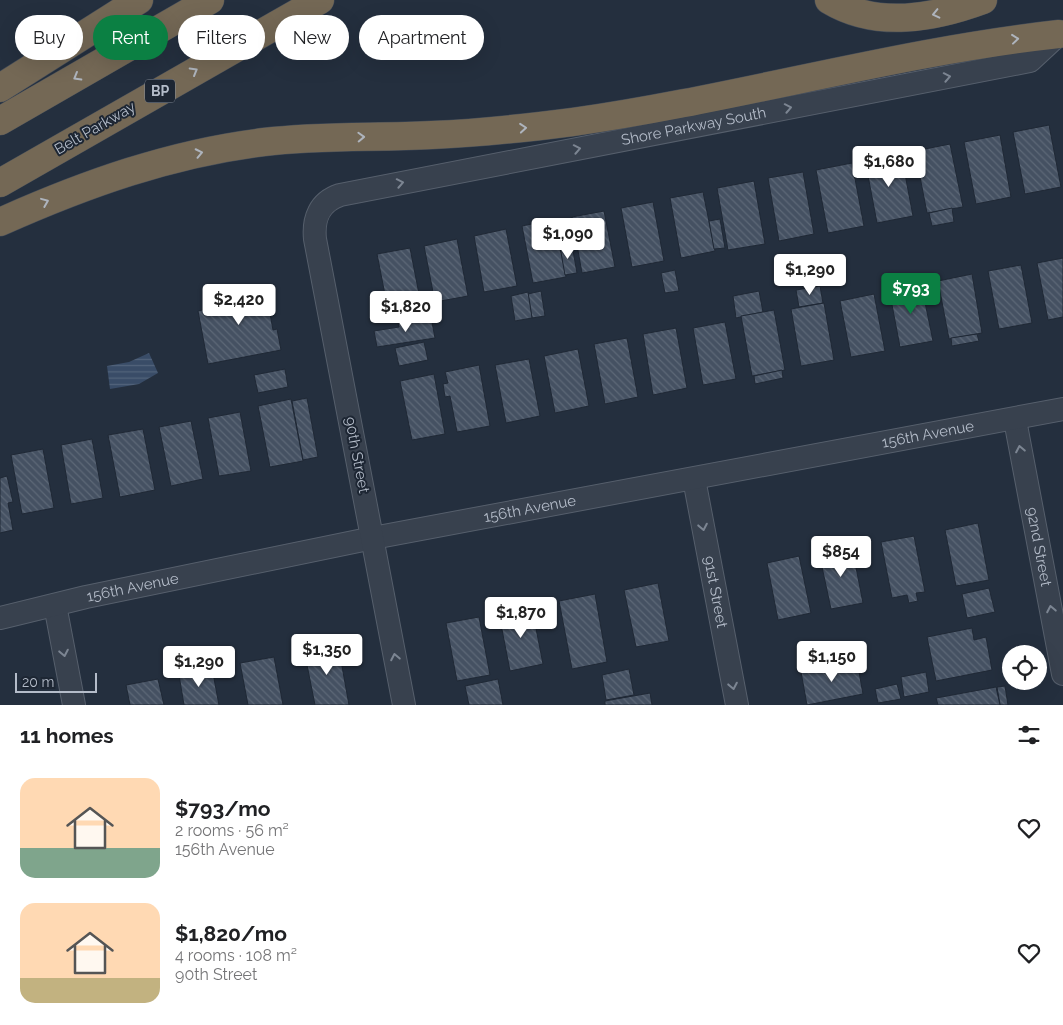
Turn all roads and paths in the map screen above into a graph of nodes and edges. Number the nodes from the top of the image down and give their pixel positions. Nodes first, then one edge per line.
1 (139, 0) edge
2 (210, 0) edge
3 (320, 0) edge
4 (829, 0) edge
5 (983, 0) edge
6 (1058, 34) joint
7 (0, 88) edge
8 (0, 121) edge
9 (0, 183) edge
10 (321, 206) joint
11 (0, 222) edge
12 (1063, 409) edge
13 (1015, 420) junction
14 (694, 479) junction
15 (373, 538) junction
16 (55, 605) junction
17 (0, 618) edge
18 (1063, 674) edge
19 (74, 705) edge
20 (404, 705) edge
21 (737, 705) edge

1 - 7 highway
2 -> 8 highway
9 -> 3 highway, Belt Parkway / BP
5 -> 4 highway
10 -> 6 street, Shore Parkway South
11 -> 6 highway
10 - 15 street, 90th Street
12 - 13 street, 156th Avenue
13 - 14 street, 156th Avenue
18 -> 13 street, 92nd Street
14 - 15 street, 156th Avenue
14 -> 21 street, 91st Street
15 - 16 street, 156th Avenue
20 -> 15 street, 90th Street
16 - 17 street, 156th Avenue
16 -> 19 street

